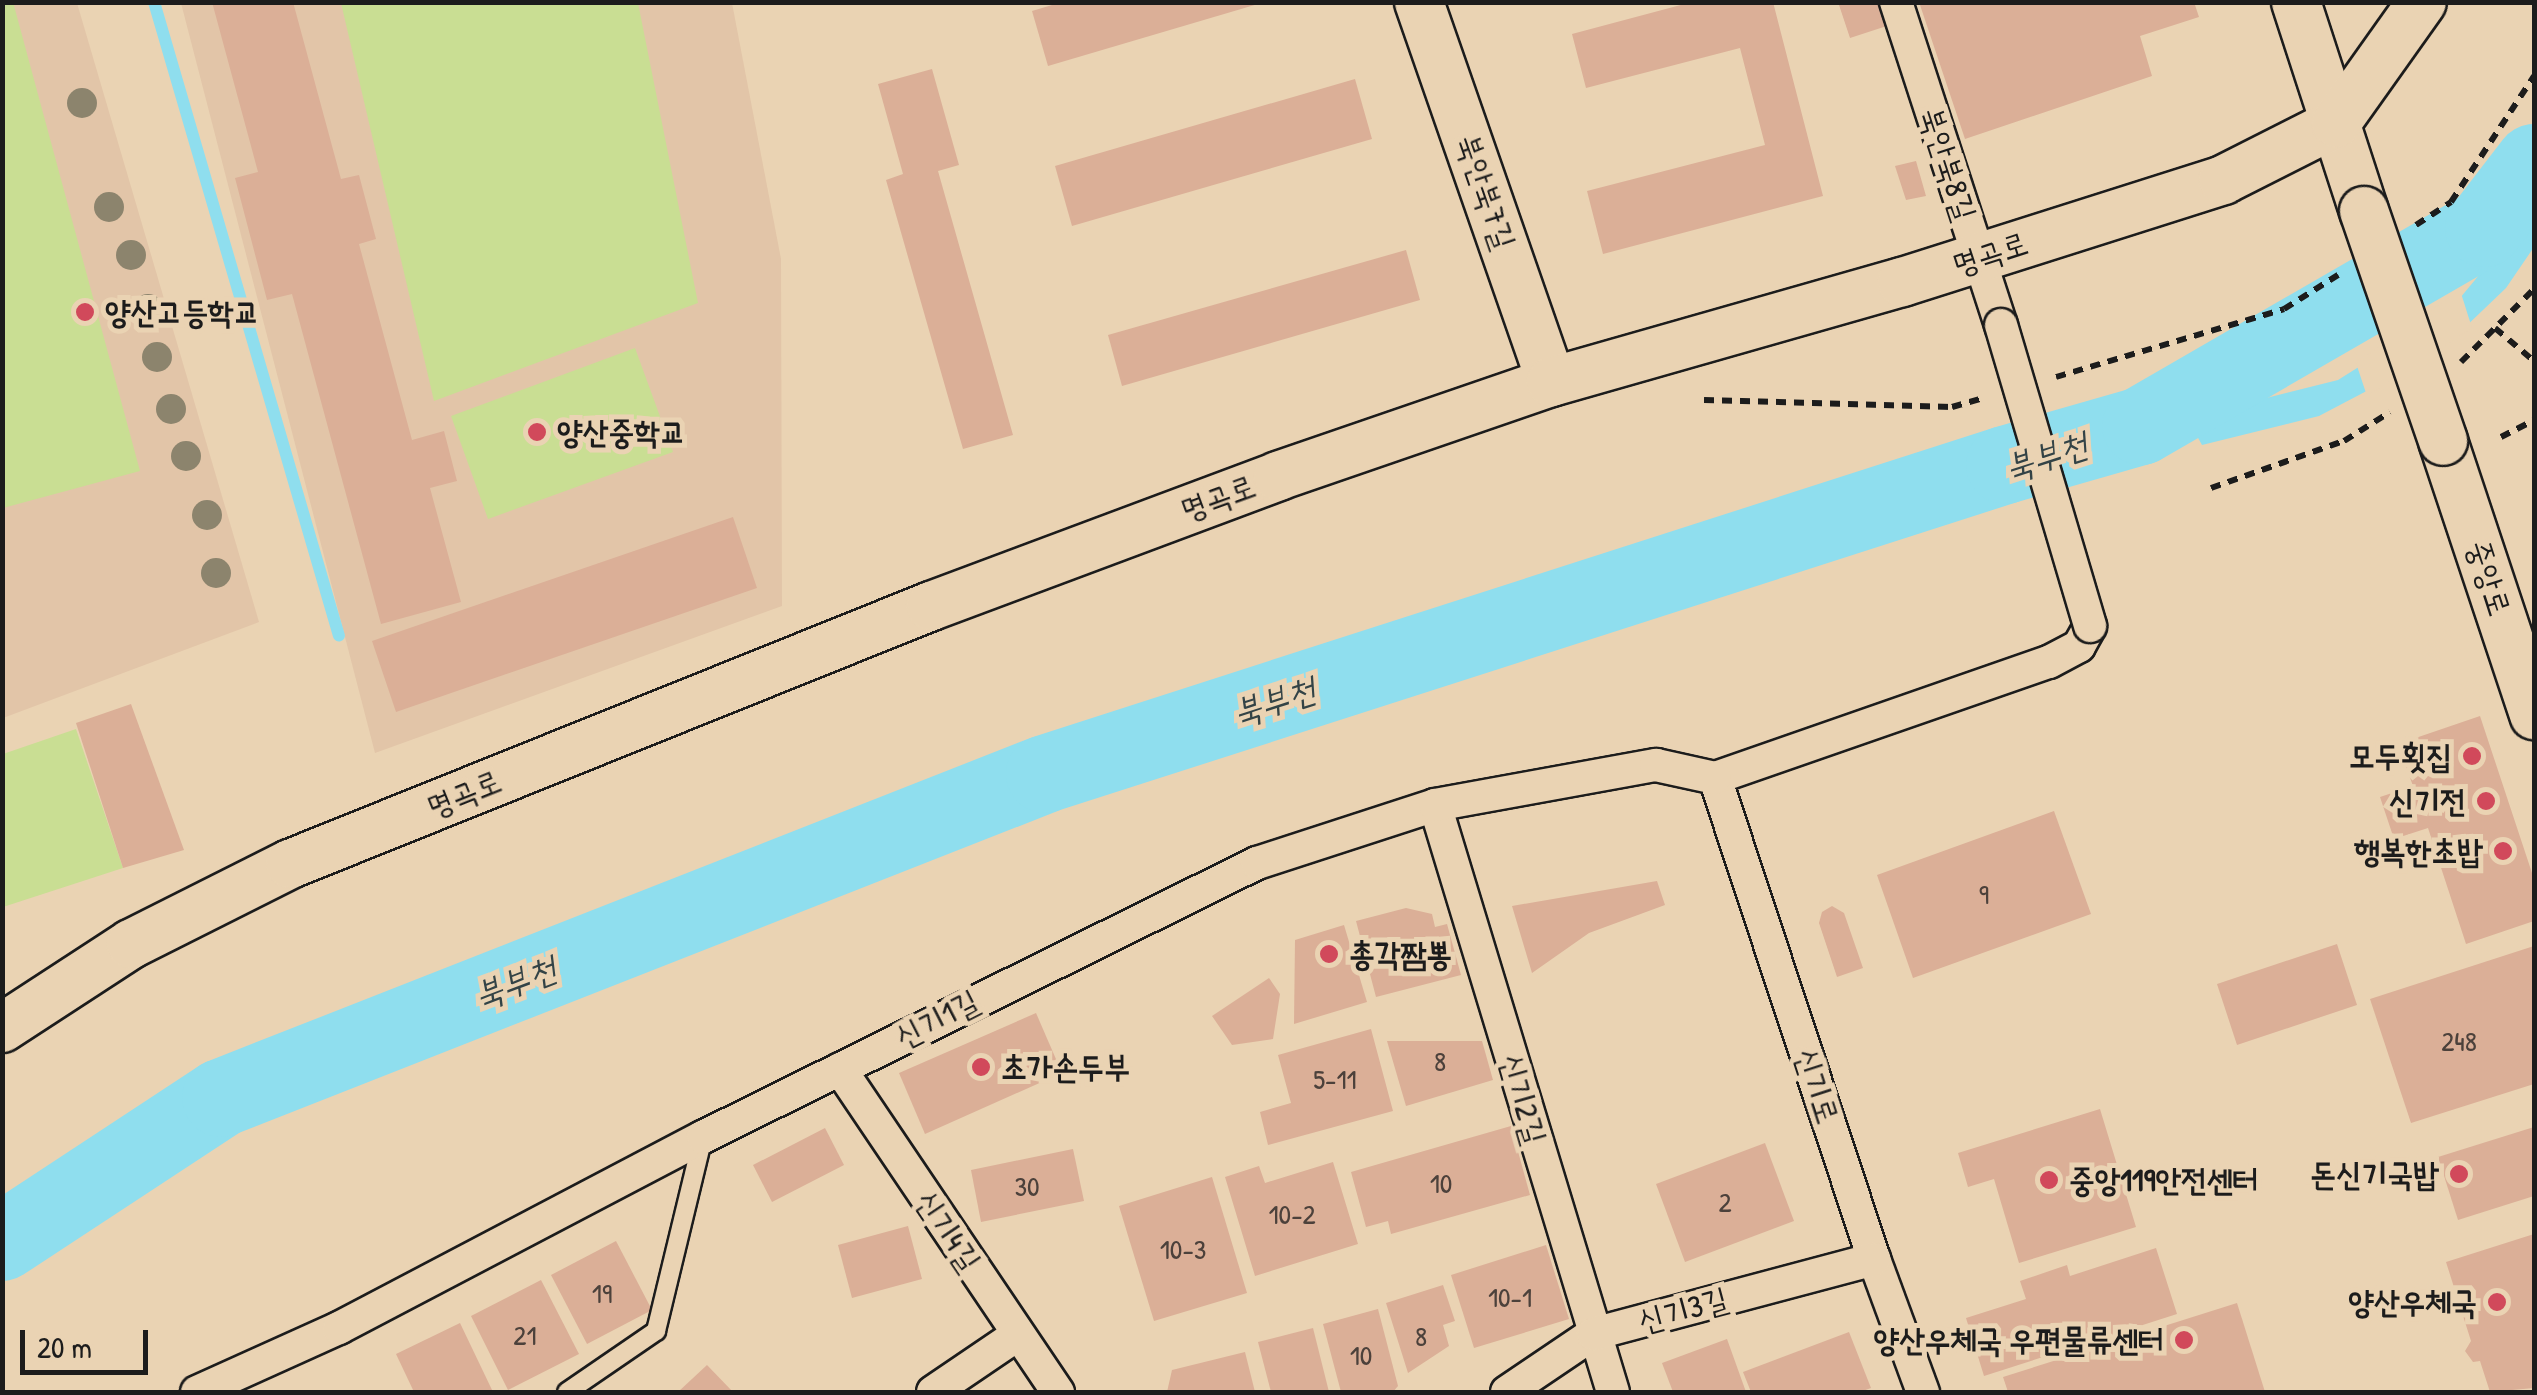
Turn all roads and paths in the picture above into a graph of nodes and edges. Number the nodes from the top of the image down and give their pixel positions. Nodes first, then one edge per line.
1 (1419, 2) edge
2 (1896, 2) edge
3 (2296, 2) edge
4 (2422, 2) edge
5 (2534, 76) edge
6 (2336, 122) junction
7 (2382, 223) junction
8 (1978, 257) junction
9 (2351, 266) dead end
10 (2495, 328) dead end
11 (2534, 362) edge
12 (2044, 380) dead end
13 (1551, 382) junction
14 (1989, 396) dead end
15 (1704, 400) dead end
16 (2534, 420) edge
17 (2501, 437) dead end
18 (2534, 715) edge
19 (1715, 778) junction
20 (1434, 805) junction
21 (2, 1028) edge
22 (840, 1069) junction
23 (704, 1136) junction
24 (1874, 1259) junction
25 (1593, 1334) junction
26 (1017, 1335) junction
27 (197, 1392) edge
28 (567, 1392) edge
29 (933, 1392) edge
30 (1058, 1392) edge
31 (1507, 1392) edge
32 (1613, 1392) edge
33 (1923, 1392) edge

1 - 13 main road, 북안북7길
2 - 8 street, 북안북8길
3 - 6 main road
4 - 6 main road, 명곡로
5 - 7 path
6 - 7 main road
6 - 8 main road, 명곡로
7 - 18 main road, 중앙로, bridge
8 - 13 main road, 명곡로
8 - 19 street, 북안북8길, bridge
9 - 12 path
10 - 11 path
13 - 21 main road, 명곡로
14 - 15 path
16 - 17 path
19 - 20 street, 신기1길
19 - 24 street, 신기로
20 - 22 street, 신기1길
20 - 25 street, 신기2길
22 - 23 street, 신기1길
22 - 26 street, 신기4길
23 - 27 street, 신기1길
23 - 28 lane
24 - 25 street, 신기3길
24 - 33 street, 신기로
25 - 31 street, 신기3길
25 - 32 street, 신기2길
26 - 29 street
26 - 30 street, 신기4길

